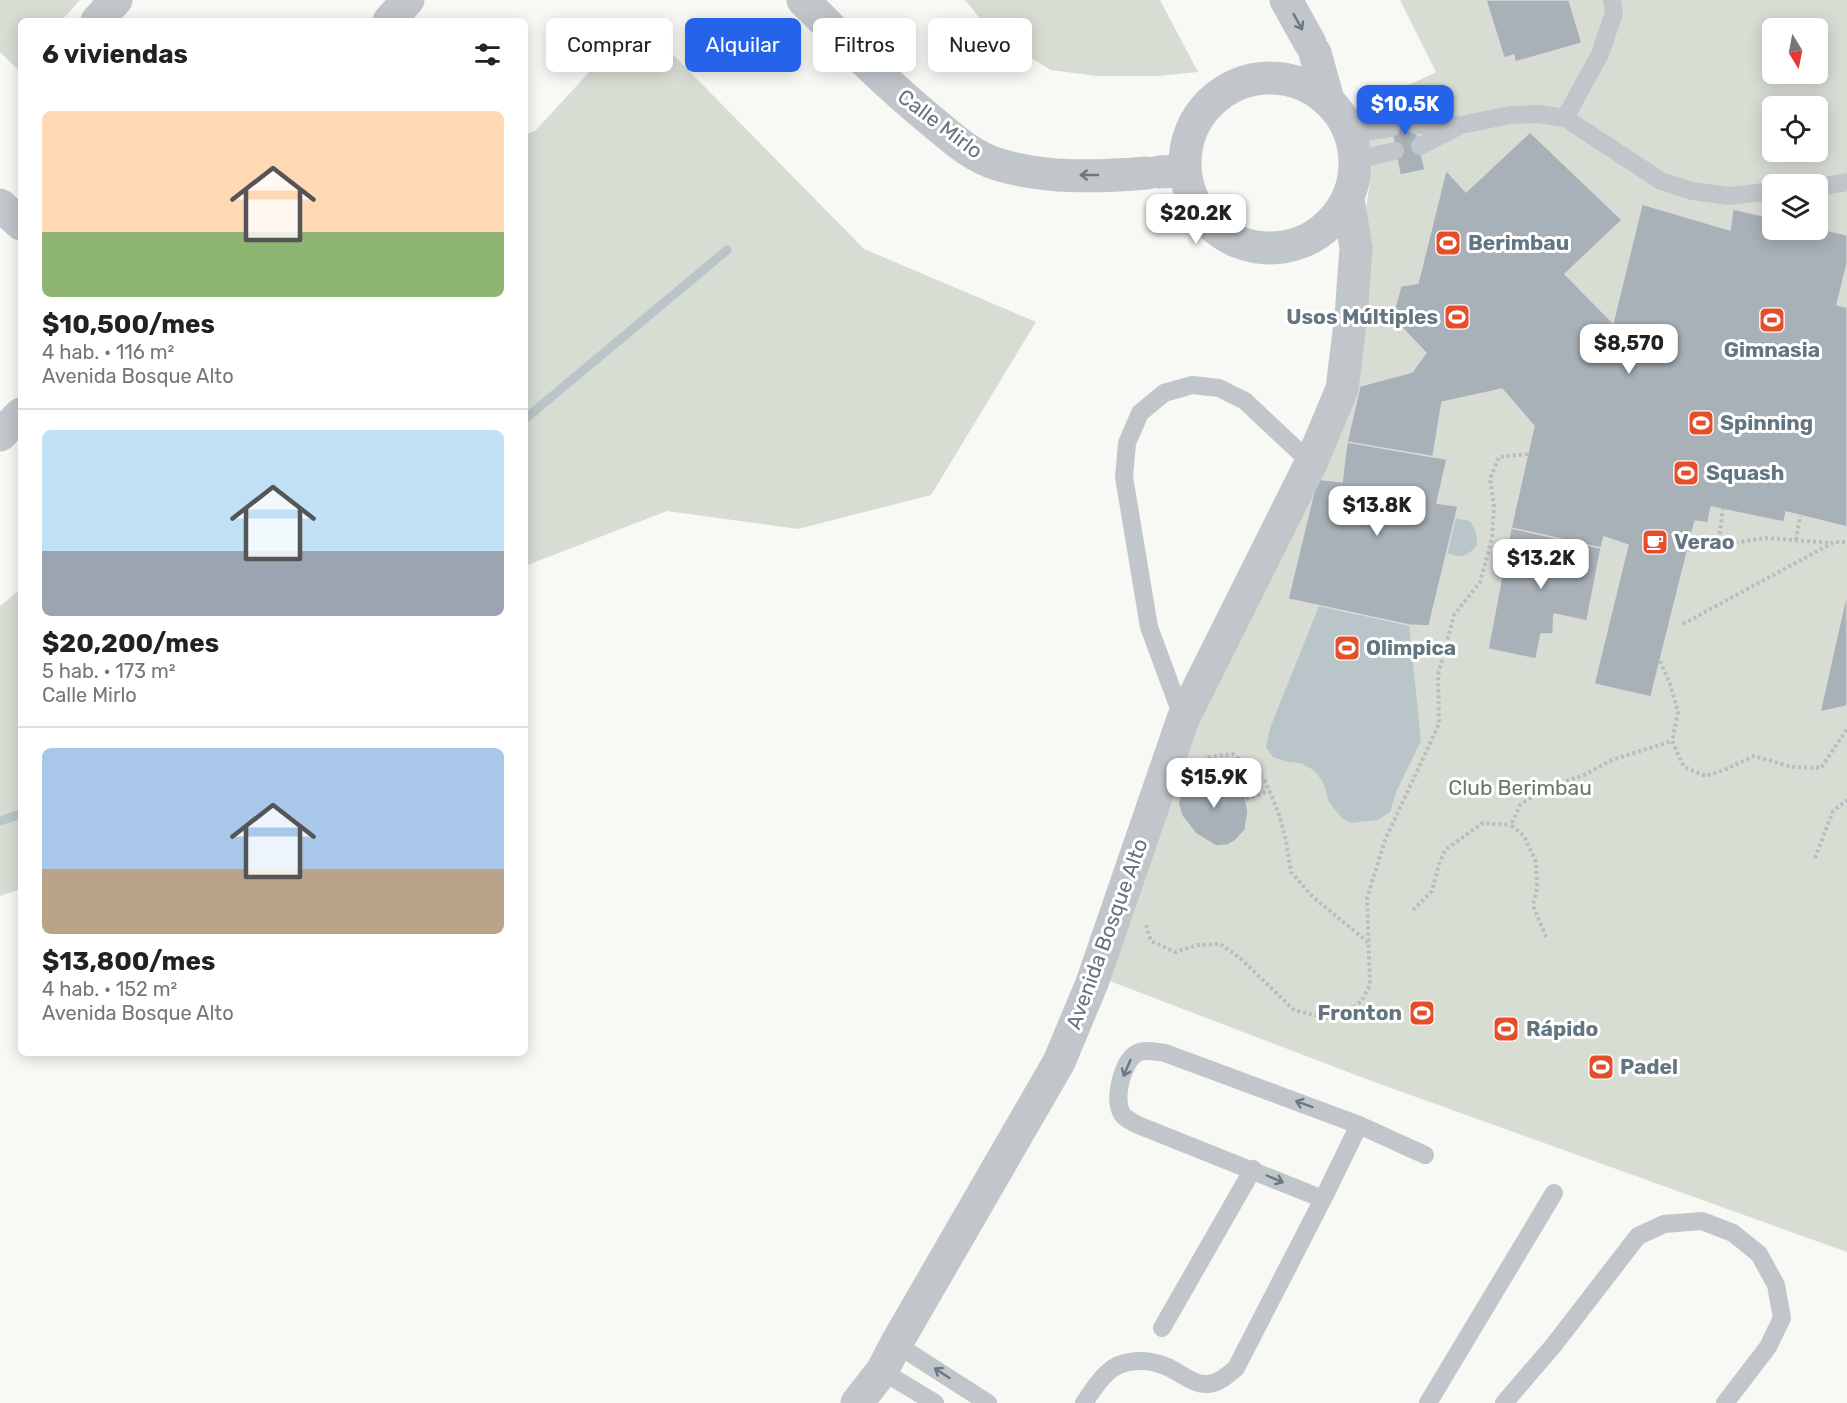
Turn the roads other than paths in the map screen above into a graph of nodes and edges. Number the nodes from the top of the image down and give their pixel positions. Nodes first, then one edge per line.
1 (116, 0) edge
2 (408, 0) edge
3 (803, 0) edge
4 (1286, 0) edge
5 (1611, 0) edge
6 (100, 18) edge
7 (392, 18) edge
8 (1328, 100) junction
9 (1565, 118) junction
10 (1415, 125) dead end
11 (1461, 125) junction
12 (1391, 128) dead end
13 (1420, 146) dead end
14 (1354, 147) junction
15 (1395, 151) dead end
16 (1164, 172) junction
17 (1847, 182) edge
18 (1828, 185) edge
19 (1762, 192) edge
20 (1348, 199) junction
21 (0, 205) edge
22 (18, 221) edge
23 (18, 417) edge
24 (0, 435) edge
25 (1311, 463) junction
26 (1183, 719) junction
27 (1359, 1125) junction
28 (1425, 1155) dead end
29 (1253, 1169) junction
30 (1554, 1193) dead end
31 (1323, 1199) junction
32 (1162, 1328) dead end
33 (889, 1357) junction
34 (857, 1403) edge
35 (935, 1403) edge
36 (988, 1403) edge
37 (1084, 1403) edge
38 (1428, 1403) edge
39 (1504, 1403) edge
40 (1725, 1403) edge

1 - 6 street
2 - 7 street
16 -> 3 street, Calle Mirlo
4 -> 8 street
5 - 9 lane
8 - 14 street
8 - 16 street
9 - 11 lane
9 - 19 lane
10 - 11 lane
11 - 13 lane
12 - 14 lane
14 - 15 lane
14 - 20 street
16 - 20 street
17 - 18 lane
20 - 25 street, Avenida Bosque Alto
21 - 22 street
23 - 24 street
25 - 26 street, Avenida Bosque Alto
25 - 26 lane
26 - 33 street, Avenida Bosque Alto
27 - 28 lane
27 -> 29 lane
27 - 31 lane
29 -> 31 lane
29 - 32 lane
30 - 38 lane
31 - 37 lane
33 - 34 street, Avenida Bosque Alto
33 - 35 lane
36 -> 33 lane
39 - 40 lane

